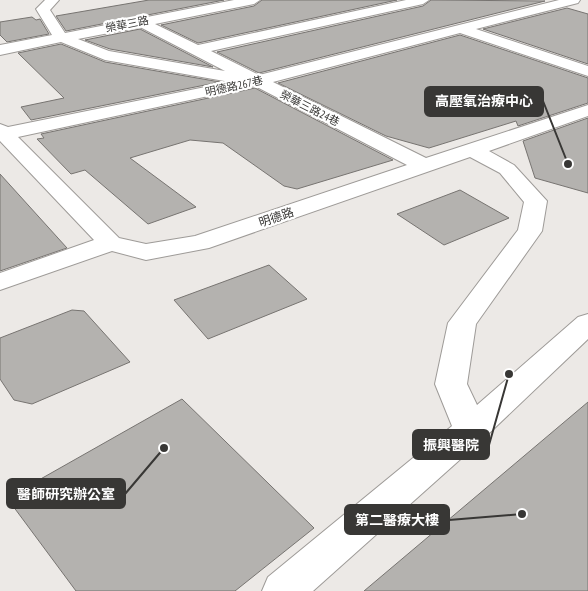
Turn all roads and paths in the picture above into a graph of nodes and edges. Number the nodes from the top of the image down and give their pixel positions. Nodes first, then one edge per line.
1 (53, 0) edge
2 (254, 0) edge
3 (380, 0) edge
4 (423, 0) edge
5 (574, 0) edge
6 (396, 6) junction
7 (141, 22) junction
8 (462, 29) junction
9 (60, 37) junction
10 (0, 50) edge
11 (197, 50) junction
12 (588, 71) edge
13 (257, 81) junction
14 (588, 110) edge
15 (1, 133) edge
16 (472, 150) junction
17 (425, 166) junction
18 (110, 244) junction
19 (0, 282) edge
20 (588, 322) edge
21 (471, 430) junction
22 (283, 591) edge

1 - 9 street
2 - 7 street, 榮華三路
3 - 6 street
4 - 6 street
5 - 8 street, 明德路267巷
6 - 8 street
6 - 11 street
7 - 9 street, 榮華三路
7 - 11 street, 榮華三路24巷
8 - 12 street
8 - 13 street, 明德路267巷
9 - 10 street, 榮華三路
9 - 13 street
11 - 13 street, 榮華三路24巷
13 - 15 street, 明德路267巷
13 - 17 street, 榮華三路24巷
14 - 16 street, 明德路
15 - 18 street
16 - 17 street, 明德路
16 - 21 street
17 - 18 street, 明德路
18 - 19 street
20 - 21 street
21 - 22 street

